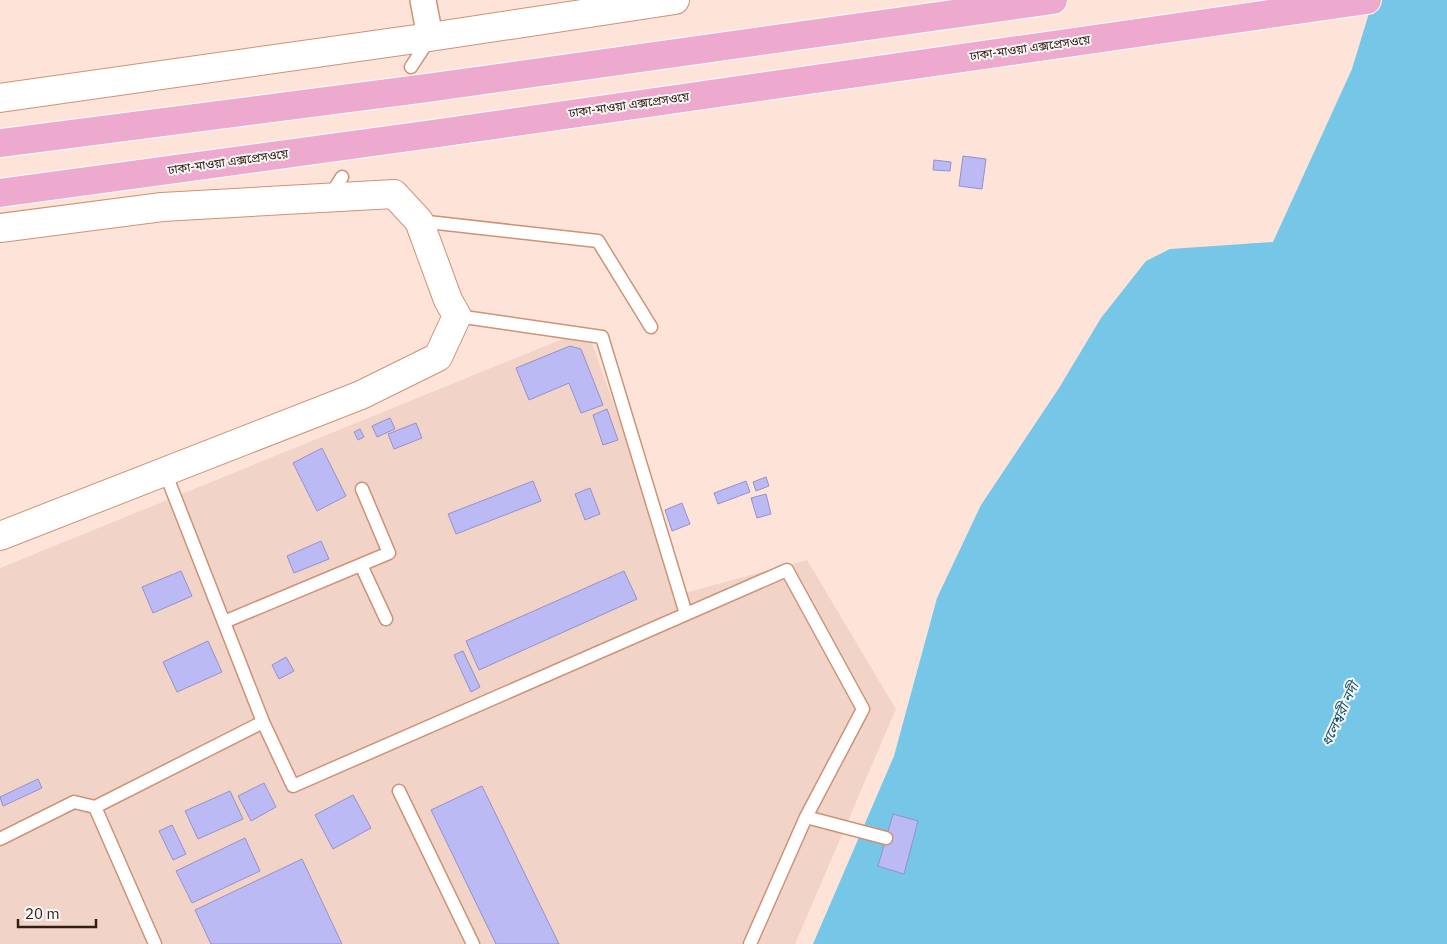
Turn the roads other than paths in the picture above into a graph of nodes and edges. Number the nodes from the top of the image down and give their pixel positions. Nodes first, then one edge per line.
1 (423, 0) edge
2 (675, 0) edge
3 (1053, 0) edge
4 (1368, 0) edge
5 (430, 38) junction
6 (411, 67) dead end
7 (0, 98) edge
8 (0, 143) edge
9 (0, 193) edge
10 (419, 221) junction
11 (0, 228) edge
12 (457, 316) junction
13 (651, 327) dead end
14 (165, 472) junction
15 (362, 489) dead end
16 (0, 536) edge
17 (360, 564) junction
18 (686, 614) junction
19 (386, 619) dead end
20 (224, 622) junction
21 (263, 722) junction
22 (399, 791) dead end
23 (95, 807) junction
24 (806, 817) junction
25 (886, 838) dead end
26 (0, 839) edge
27 (155, 944) edge
28 (473, 944) edge
29 (750, 944) edge

1 - 5 street
2 - 5 street
3 - 8 highway
4 - 9 highway, ঢাকা-মাওয়া এক্সপ্রেসওয়ে
5 - 6 lane
5 - 7 street
10 - 11 street
10 - 12 street
10 - 13 lane
12 - 14 street
12 - 18 lane
14 - 16 street
14 - 20 lane
15 - 17 lane
17 - 19 lane
17 - 20 lane
18 - 21 lane
18 - 24 lane
20 - 21 lane
21 - 23 lane
22 - 28 lane
23 - 26 lane
23 - 27 lane
24 - 25 lane
24 - 29 lane

